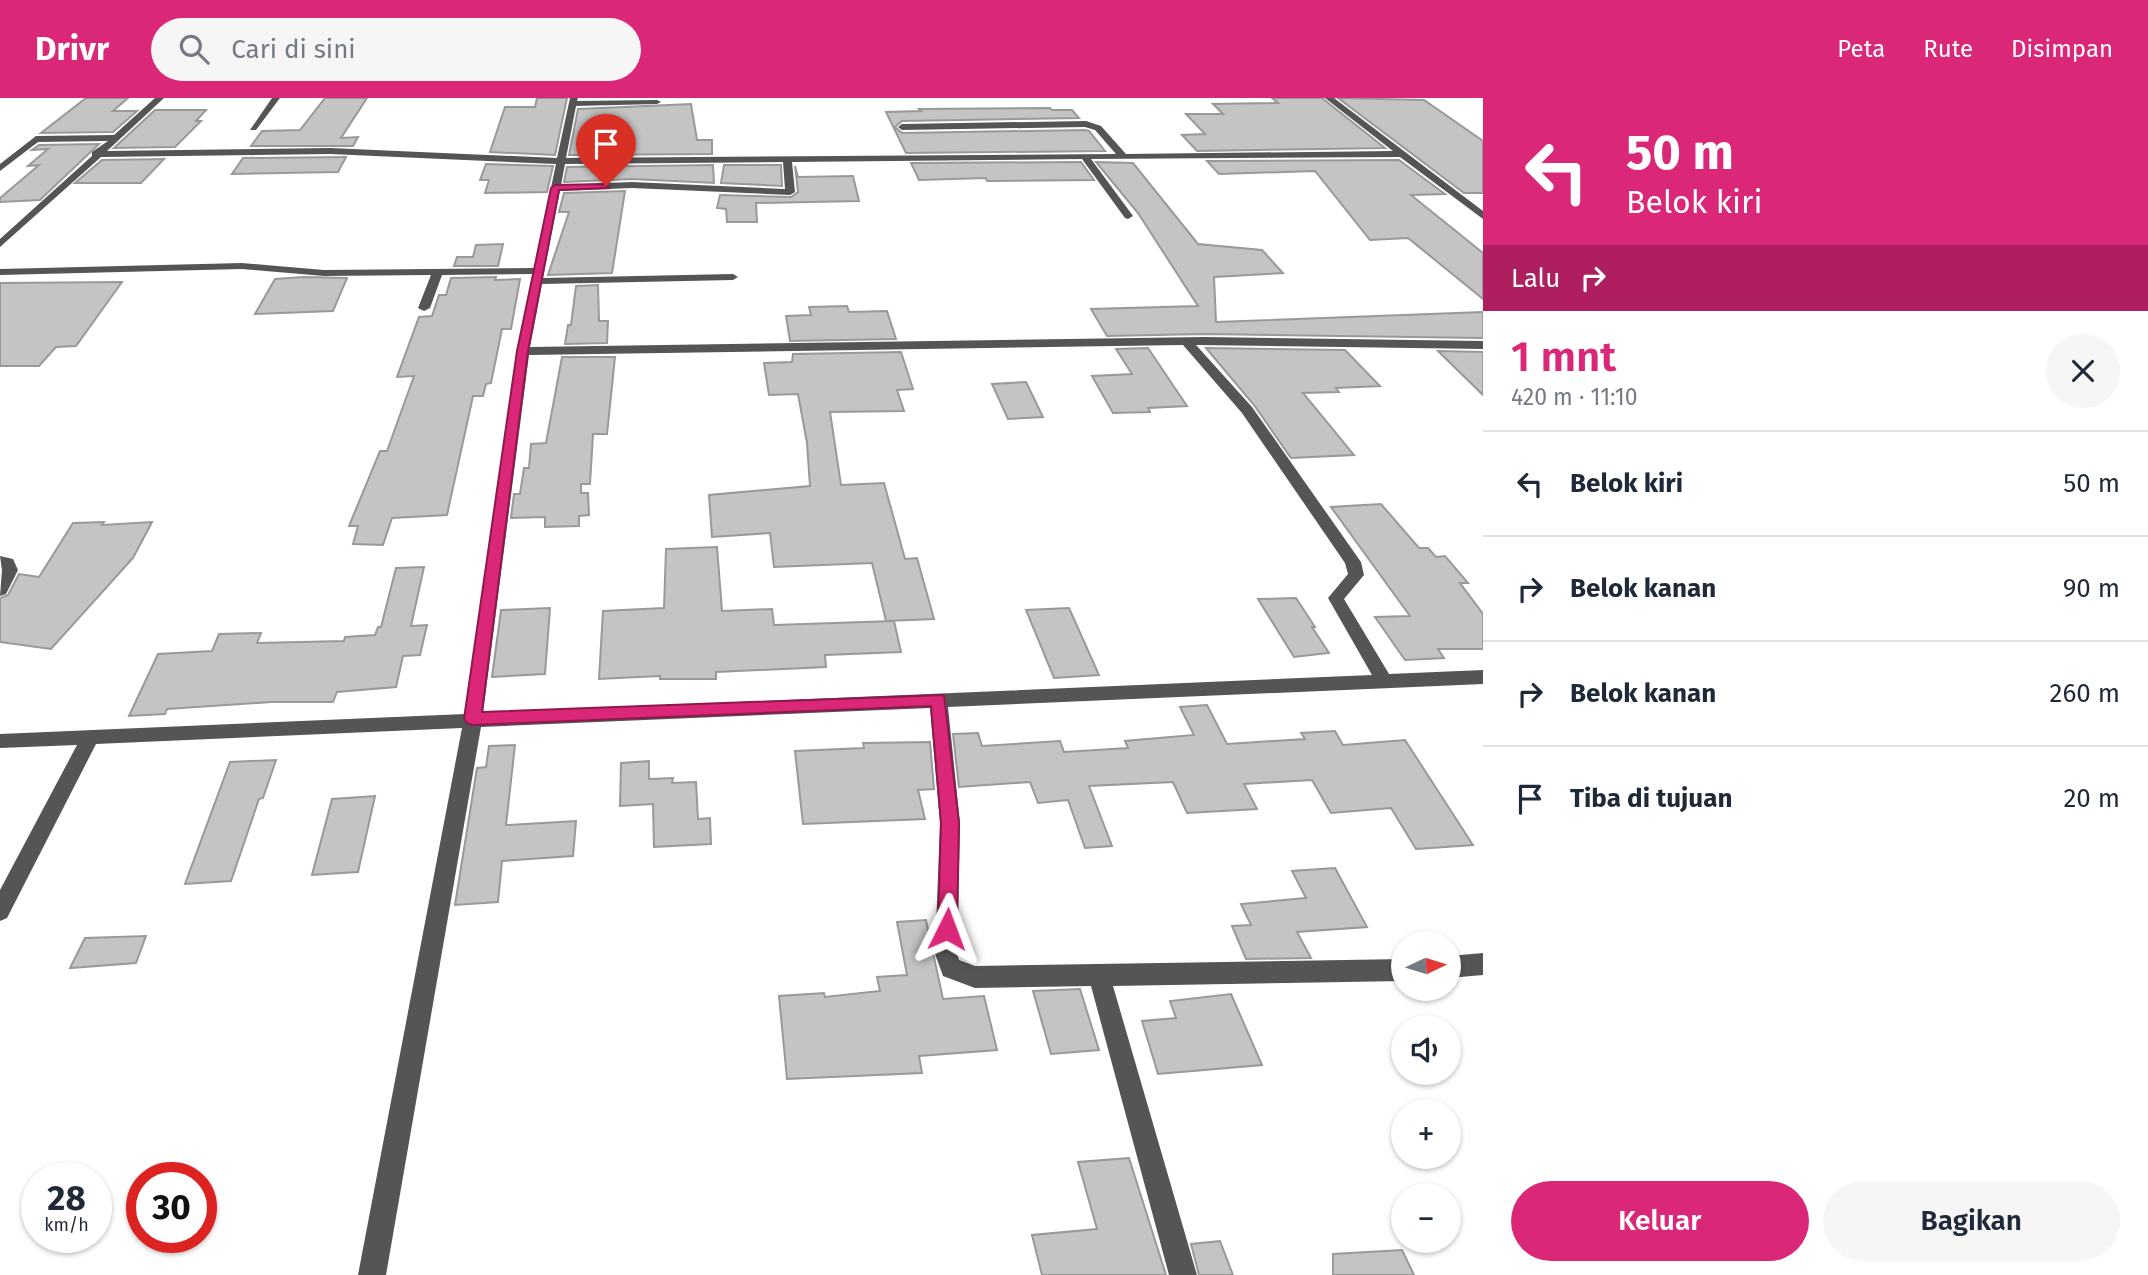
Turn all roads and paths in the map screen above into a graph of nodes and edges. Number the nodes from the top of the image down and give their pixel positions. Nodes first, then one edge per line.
1 (160, 98) edge
2 (276, 98) edge
3 (1329, 98) edge
4 (573, 101) edge
5 (657, 102) dead end
6 (902, 127) dead end
7 (253, 128) dead end
8 (114, 138) junction
9 (95, 154) junction
10 (1402, 154) junction
11 (1085, 156) junction
12 (1123, 156) junction
13 (787, 160) junction
14 (560, 161) junction
15 (0, 168) edge
16 (555, 188) junction
17 (1128, 216) dead end
18 (1483, 216) edge
19 (0, 244) edge
20 (0, 272) edge
21 (438, 272) junction
22 (538, 276) junction
23 (733, 276) dead end
24 (424, 308) dead end
25 (1187, 342) junction
26 (1483, 345) edge
27 (523, 351) junction
28 (0, 561) edge
29 (0, 590) edge
30 (1483, 677) edge
31 (1384, 681) junction
32 (938, 699) junction
33 (472, 719) junction
34 (91, 736) junction
35 (0, 741) edge
36 (0, 911) edge
37 (1483, 964) edge
38 (1461, 966) edge
39 (1391, 970) edge
40 (1099, 975) junction
41 (372, 1275) edge
42 (1183, 1275) edge

1 - 8 street
2 - 7 street
3 - 10 street
4 - 5 street
4 - 14 street
6 - 12 street
8 - 9 street
8 - 15 street
9 - 14 street
9 - 19 street
10 - 12 street
10 - 18 street
11 - 12 street
11 - 13 street
11 - 17 street
13 - 14 street
13 - 16 street
14 - 16 street
16 - 22 street
20 - 21 street
21 - 22 street
21 - 24 street
22 - 23 street
22 - 27 street
25 - 26 street
25 - 27 street
25 - 31 street
27 - 33 street
28 - 29 street
30 - 31 street
31 - 32 street
32 - 33 street
32 - 40 street
33 - 34 street
33 - 41 street
34 - 35 street
34 - 36 street
37 - 38 street
39 - 40 street
40 - 42 street

